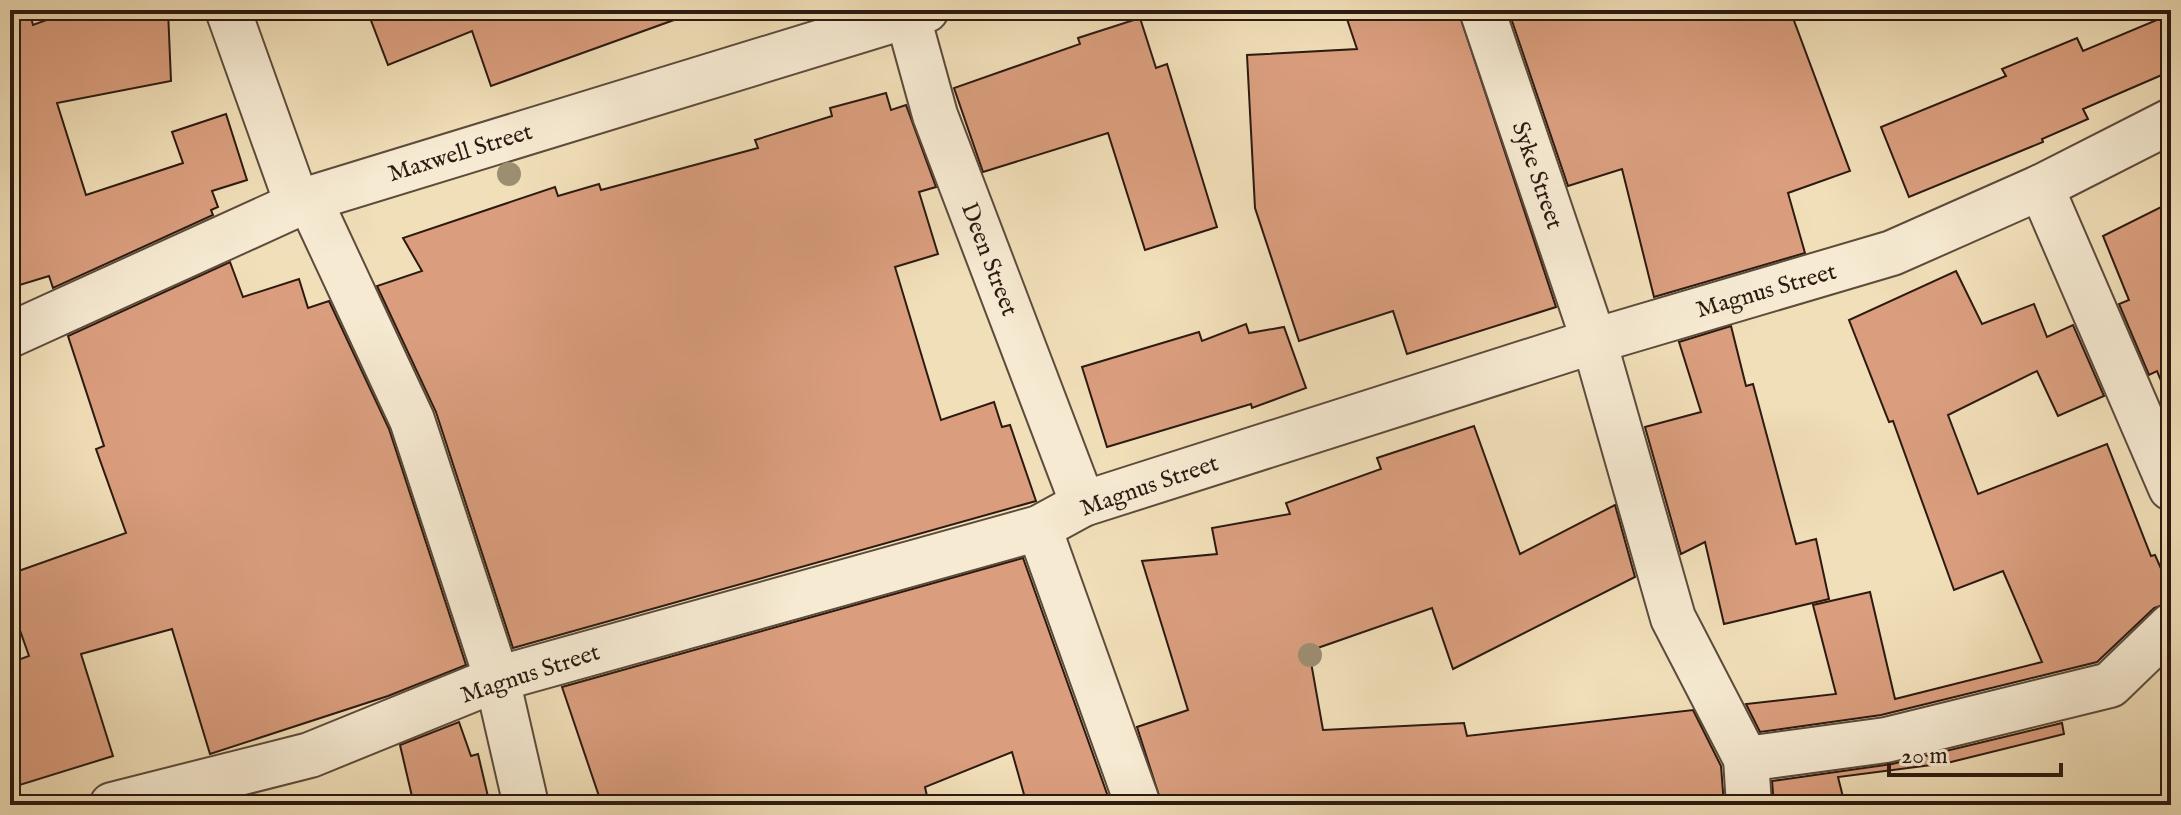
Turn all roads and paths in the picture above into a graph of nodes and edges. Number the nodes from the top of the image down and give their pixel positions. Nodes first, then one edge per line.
1 (228, 10) edge
2 (1482, 10) edge
3 (913, 12) edge
4 (2171, 121) edge
5 (2041, 187) junction
6 (303, 201) junction
7 (10, 335) edge
8 (1594, 341) junction
9 (2171, 488) edge
10 (1083, 504) junction
11 (1039, 528) junction
12 (2171, 626) edge
13 (497, 679) junction
14 (1746, 759) junction
15 (112, 805) edge
16 (526, 805) edge
17 (1138, 805) edge
18 (1749, 805) edge

1 - 6 street
2 - 8 street, Syke Street
3 - 6 street, Maxwell Street
3 - 10 street, Deen Street
4 - 5 street, Magnus Street
5 - 8 street, Magnus Street
5 - 9 street
6 - 7 street, Maxwell Street
6 - 13 street
8 - 10 street, Magnus Street
8 - 14 street, Syke Street
10 - 11 street, Magnus Street
11 - 13 street, Magnus Street
11 - 17 street
12 - 14 street
13 - 15 street, Magnus Street
13 - 16 street
14 - 18 street

